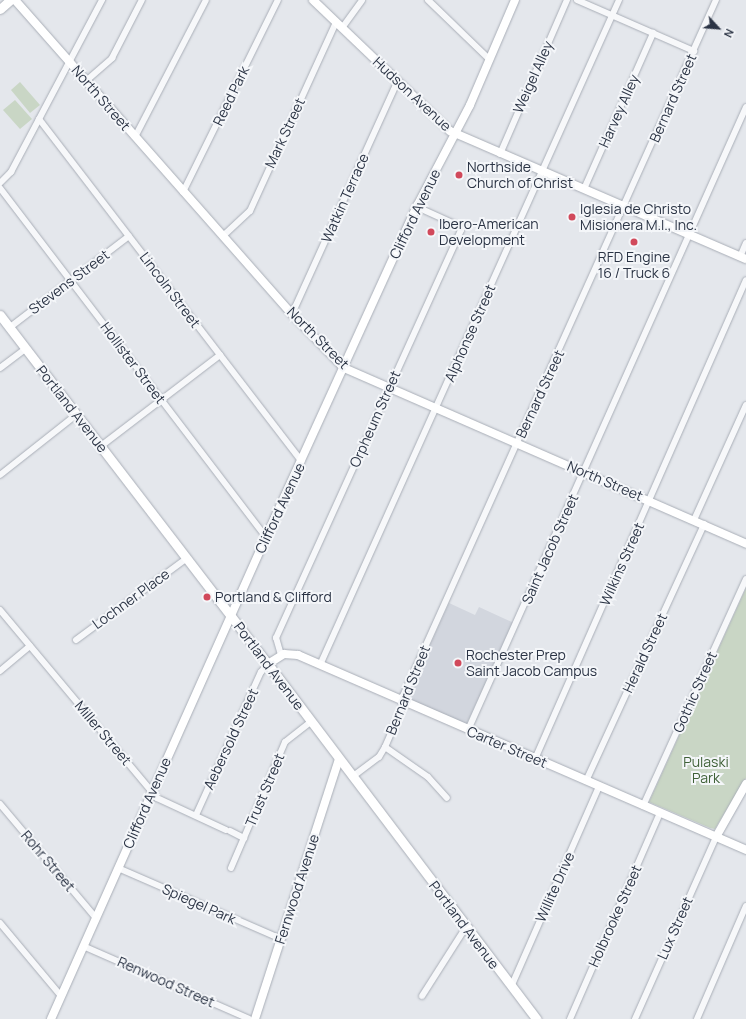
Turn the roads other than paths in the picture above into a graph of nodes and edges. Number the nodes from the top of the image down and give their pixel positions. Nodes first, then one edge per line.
1 (10, 0) edge
2 (15, 0) edge
3 (102, 0) edge
4 (142, 0) edge
5 (206, 0) edge
6 (278, 0) edge
7 (313, 0) edge
8 (362, 0) edge
9 (428, 0) edge
10 (515, 0) edge
11 (567, 0) edge
12 (577, 0) edge
13 (619, 0) edge
14 (716, 0) edge
15 (0, 9) edge
16 (612, 15) junction
17 (339, 25) junction
18 (653, 33) junction
19 (694, 51) junction
20 (489, 59) junction
21 (70, 62) junction
22 (86, 81) junction
23 (397, 82) junction
24 (746, 107) edge
25 (39, 120) junction
26 (456, 134) junction
27 (135, 137) junction
28 (500, 154) junction
29 (543, 172) junction
30 (0, 183) edge
31 (0, 188) edge
32 (584, 189) junction
33 (183, 192) junction
34 (417, 207) junction
35 (625, 207) junction
36 (690, 235) junction
37 (130, 236) junction
38 (223, 236) junction
39 (746, 243) edge
40 (743, 258) edge
41 (746, 280) edge
42 (71, 281) junction
43 (292, 314) junction
44 (0, 315) edge
45 (9, 328) junction
46 (25, 349) junction
47 (220, 355) junction
48 (0, 368) edge
49 (344, 368) junction
50 (389, 388) junction
51 (161, 400) junction
52 (746, 405) edge
53 (436, 408) junction
54 (76, 415) junction
55 (517, 443) junction
56 (101, 446) junction
57 (301, 461) junction
58 (585, 472) junction
59 (0, 475) edge
60 (650, 500) junction
61 (694, 520) junction
62 (704, 524) junction
63 (266, 537) junction
64 (746, 544) edge
65 (186, 559) junction
66 (746, 579) edge
67 (0, 610) edge
68 (231, 615) junction
69 (76, 640) dead end
70 (30, 646) junction
71 (281, 655) junction
72 (268, 664) junction
73 (320, 665) junction
74 (0, 671) edge
75 (403, 702) junction
76 (311, 722) junction
77 (468, 730) junction
78 (385, 747) junction
79 (339, 759) junction
80 (535, 759) junction
81 (352, 777) junction
82 (586, 781) junction
83 (746, 784) edge
84 (599, 787) junction
85 (152, 791) junction
86 (447, 798) dead end
87 (0, 804) edge
88 (643, 806) junction
89 (660, 813) junction
90 (196, 816) junction
91 (716, 837) junction
92 (244, 838) junction
93 (746, 850) edge
94 (118, 868) junction
95 (231, 868) dead end
96 (746, 906) edge
97 (96, 918) junction
98 (0, 924) edge
99 (466, 928) junction
100 (281, 939) junction
101 (83, 946) junction
102 (512, 987) junction
103 (61, 996) junction
104 (422, 996) dead end
105 (51, 1019) edge
106 (249, 1019) edge
107 (255, 1019) edge
108 (536, 1019) edge
109 (570, 1019) edge
110 (635, 1019) edge
111 (697, 1019) edge

1 - 15 main road
2 - 21 main road, North Street
3 - 21 street
4 - 22 street
5 - 27 street
6 - 33 street, Reed Park
7 - 17 main road, Hudson Avenue
8 - 17 street, Mark Street
9 - 20 street
10 - 20 main road, Clifford Avenue
11 - 28 street, Weigel Alley
12 - 16 street
13 - 16 street, Alphonse Street
14 - 19 street, Bernard Street
16 - 18 street
16 - 29 street, Alphonse Street
17 - 23 main road, Hudson Avenue
17 - 38 street, Mark Street
18 - 19 street
18 - 32 street, Harvey Alley
19 - 35 street, Bernard Street
20 - 26 main road, Clifford Avenue
21 - 22 main road, North Street
21 - 25 street
22 - 27 main road, North Street
23 - 26 main road, Hudson Avenue
23 - 43 street, Watkin Terrace
24 - 36 street, Saint Jacob Street
25 - 30 street
25 - 37 street, Lincoln Street
26 - 28 main road, Hudson Avenue
26 - 34 main road, Clifford Avenue
27 - 33 main road, North Street
28 - 29 main road, Hudson Avenue
29 - 32 main road, Hudson Avenue
29 - 53 street, Alphonse Street
31 - 42 street, Hollister Street
32 - 35 main road, Hudson Avenue
33 - 38 main road, North Street
34 - 49 main road, Clifford Avenue
34 - 50 street, Orpheum Street
35 - 36 main road, Hudson Avenue
35 - 55 street, Bernard Street
36 - 40 main road, Hudson Avenue
36 - 58 street, Saint Jacob Street
37 - 42 street, Stevens Street
37 - 47 street, Lincoln Street
38 - 43 main road, North Street
39 - 40 street
41 - 60 street, Wilkins Street
42 - 45 street, Stevens Street
42 - 51 street, Hollister Street
43 - 49 main road, North Street
44 - 45 main road, Portland Avenue
45 - 46 main road, Portland Avenue
46 - 48 street
46 - 54 main road, Portland Avenue
47 - 51 street
47 - 57 street, Lincoln Street
49 - 50 main road, North Street
49 - 57 main road, Clifford Avenue
50 - 53 main road, North Street
50 - 71 street, Orpheum Street
51 - 56 street
51 - 63 street, Hollister Street
52 - 61 street
53 - 55 main road, North Street
53 - 73 street, Alphonse Street
54 - 56 main road, Portland Avenue
54 - 59 street
55 - 58 main road, North Street
55 - 75 street, Bernard Street
56 - 65 main road, Portland Avenue
57 - 63 main road, Clifford Avenue
58 - 60 main road, North Street
58 - 77 street, Saint Jacob Street
60 - 61 main road, North Street
60 - 80 street, Wilkins Street
61 - 62 main road, North Street
62 - 64 main road, North Street
62 - 82 street, Herald Street
63 - 68 main road, Clifford Avenue
65 - 68 main road, Portland Avenue
65 - 69 street, Lochner Place
66 - 88 street, Gothic Street
67 - 70 street, Miller Street
68 - 72 main road, Portland Avenue
68 - 85 main road, Clifford Avenue
70 - 74 street
70 - 85 street, Miller Street
71 - 72 main road
71 - 73 main road, Carter Street
72 - 76 main road, Portland Avenue
72 - 90 street, Aebersold Street
73 - 75 main road, Carter Street
75 - 77 main road, Carter Street
75 - 78 street, Bernard Street
76 - 79 main road, Portland Avenue
76 - 92 street, Trust Street
77 - 80 main road, Carter Street
78 - 81 street, Bernard Street
78 - 86 street
79 - 81 main road, Portland Avenue
79 - 100 main road, Fernwood Avenue
80 - 82 main road, Carter Street
81 - 99 main road, Portland Avenue
82 - 84 main road, Carter Street
83 - 91 main road
84 - 88 main road, Carter Street
84 - 102 street, Willite Drive
85 - 90 street, Miller Street
85 - 94 main road, Clifford Avenue
87 - 97 street, Rohr Street
88 - 89 main road, Carter Street
89 - 91 main road, Carter Street
89 - 109 street, Holbrooke Street
90 - 92 street, Miller Street
91 - 93 main road, Carter Street
91 - 110 street, Lux Street
92 - 95 street, Trust Street
94 - 97 main road, Clifford Avenue
94 - 100 street, Spiegel Park
96 - 111 street
97 - 101 main road, Clifford Avenue
98 - 103 street
99 - 102 main road, Portland Avenue
99 - 104 street
100 - 107 main road, Fernwood Avenue
101 - 103 main road, Clifford Avenue
101 - 106 street, Renwood Street
102 - 108 main road, Portland Avenue
103 - 105 main road, Clifford Avenue

